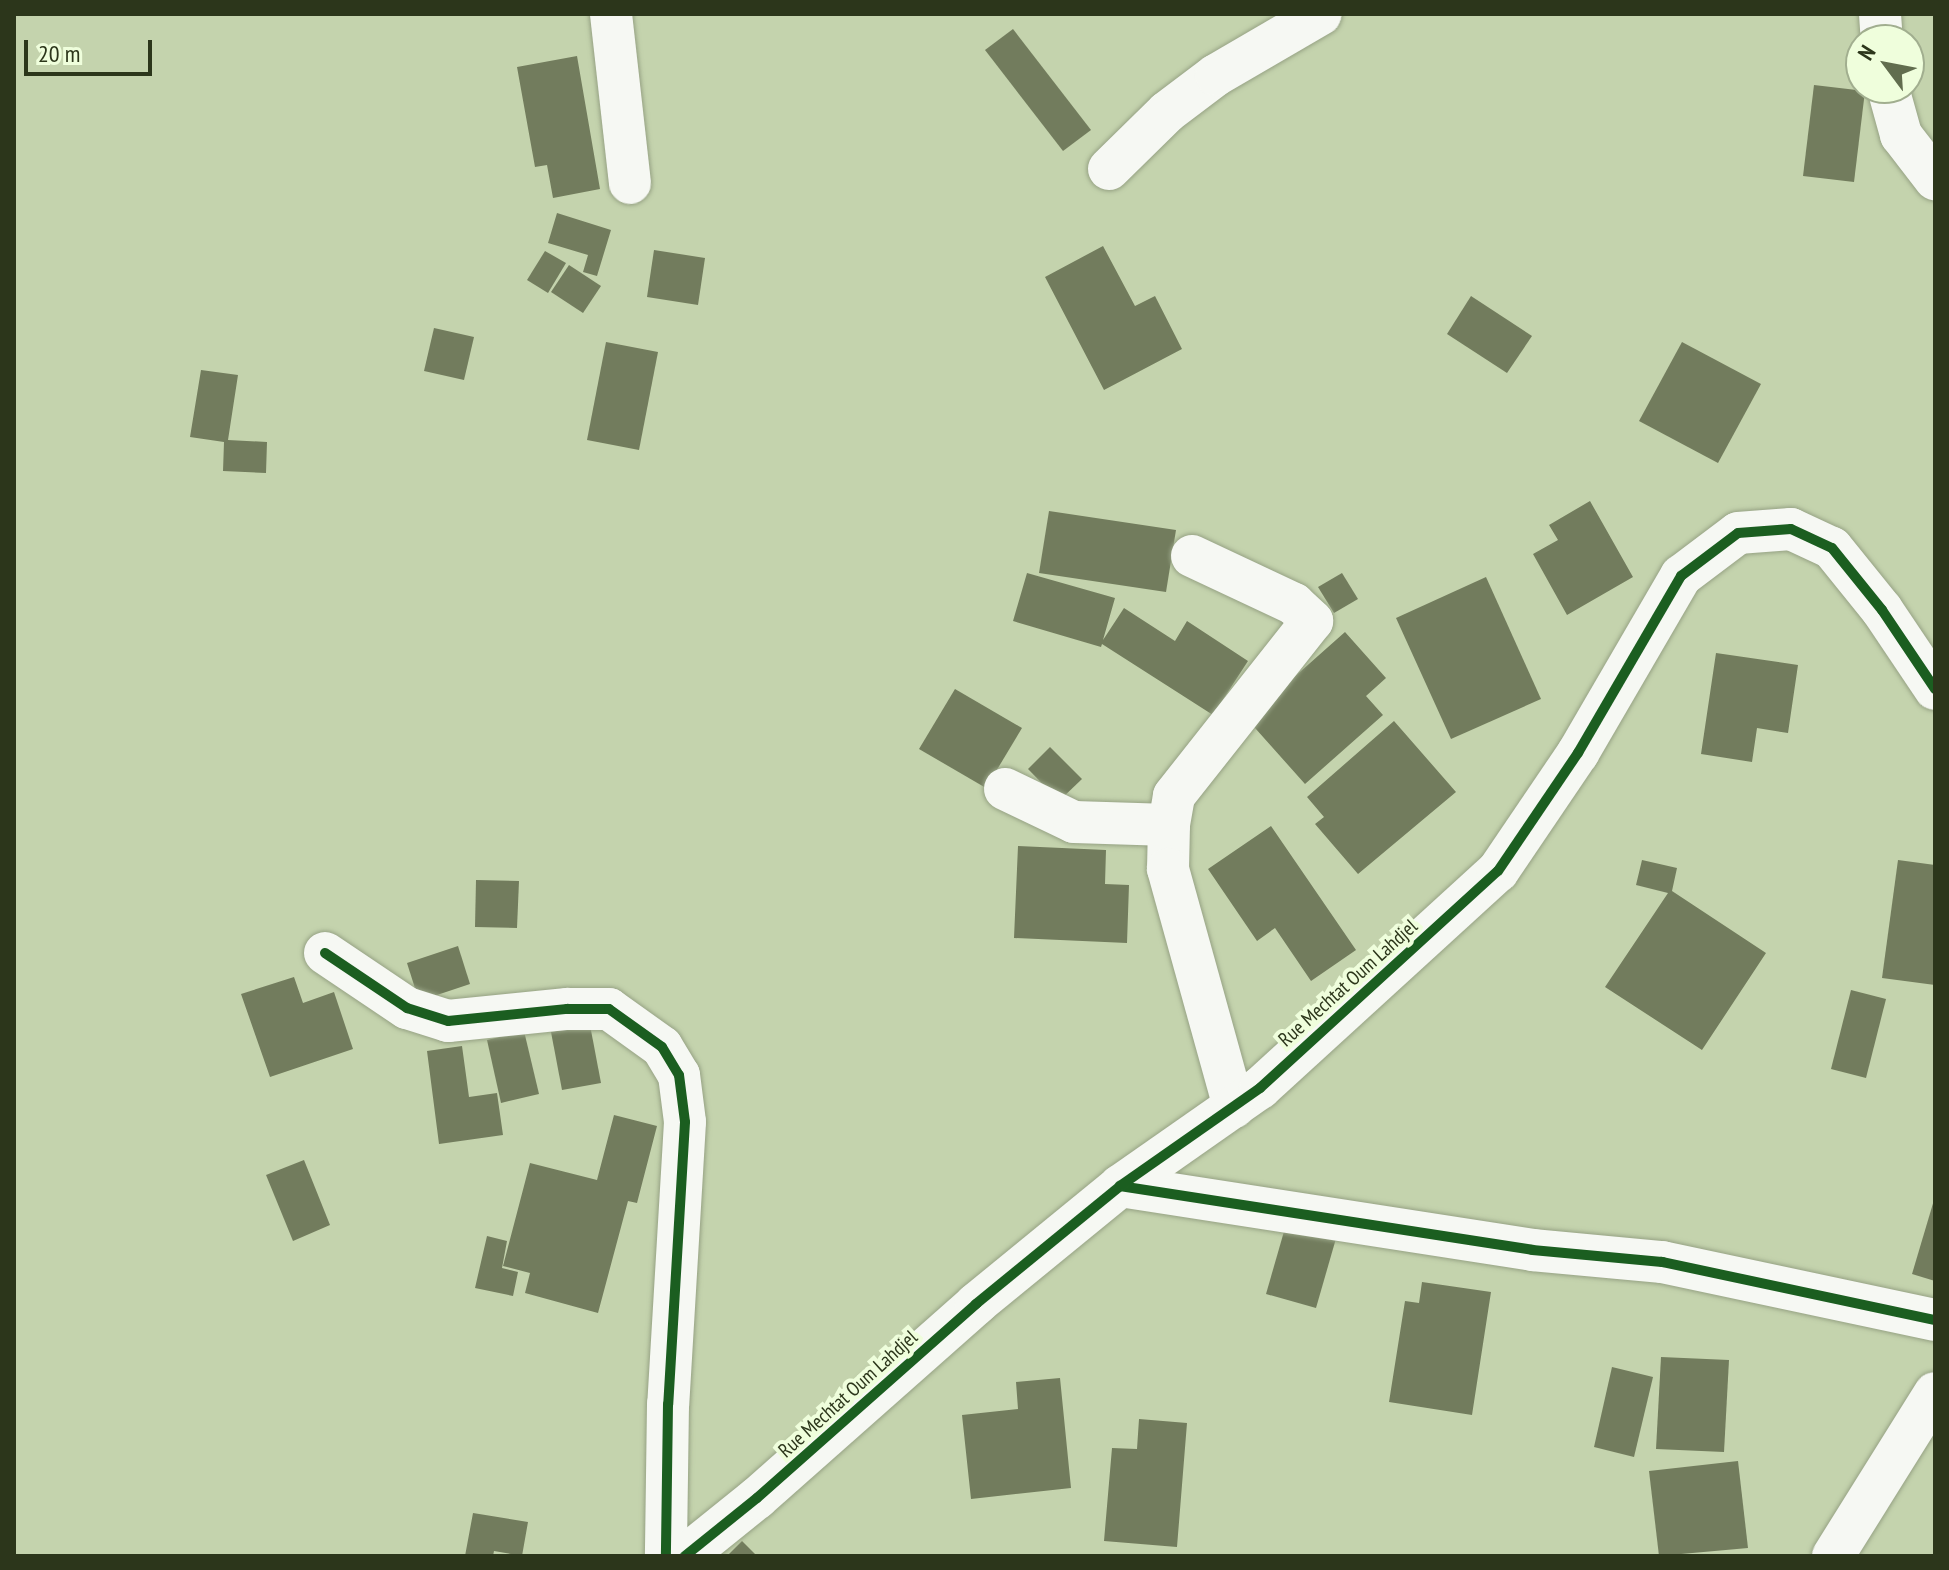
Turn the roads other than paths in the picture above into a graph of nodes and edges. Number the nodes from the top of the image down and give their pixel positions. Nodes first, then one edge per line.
1 (611, 14) edge
2 (1321, 14) edge
3 (1892, 104) edge
4 (1109, 169) dead end
5 (1935, 179) edge
6 (630, 183) dead end
7 (1192, 556) dead end
8 (1935, 689) edge
9 (1005, 789) dead end
10 (1169, 825) junction
11 (325, 953) dead end
12 (1234, 1107) junction
13 (1120, 1186) junction
14 (1935, 1320) edge
15 (1935, 1393) edge
16 (666, 1556) edge
17 (685, 1556) edge
18 (1833, 1556) edge

1 - 6 street
2 - 4 street
3 - 5 street
7 - 10 street
8 - 12 street, Rue Mechtat Oum Lahdjel
9 - 10 street
10 - 12 street
11 - 16 street
12 - 13 street, Rue Mechtat Oum Lahdjel
13 - 14 street
13 - 17 street, Rue Mechtat Oum Lahdjel
15 - 18 street

